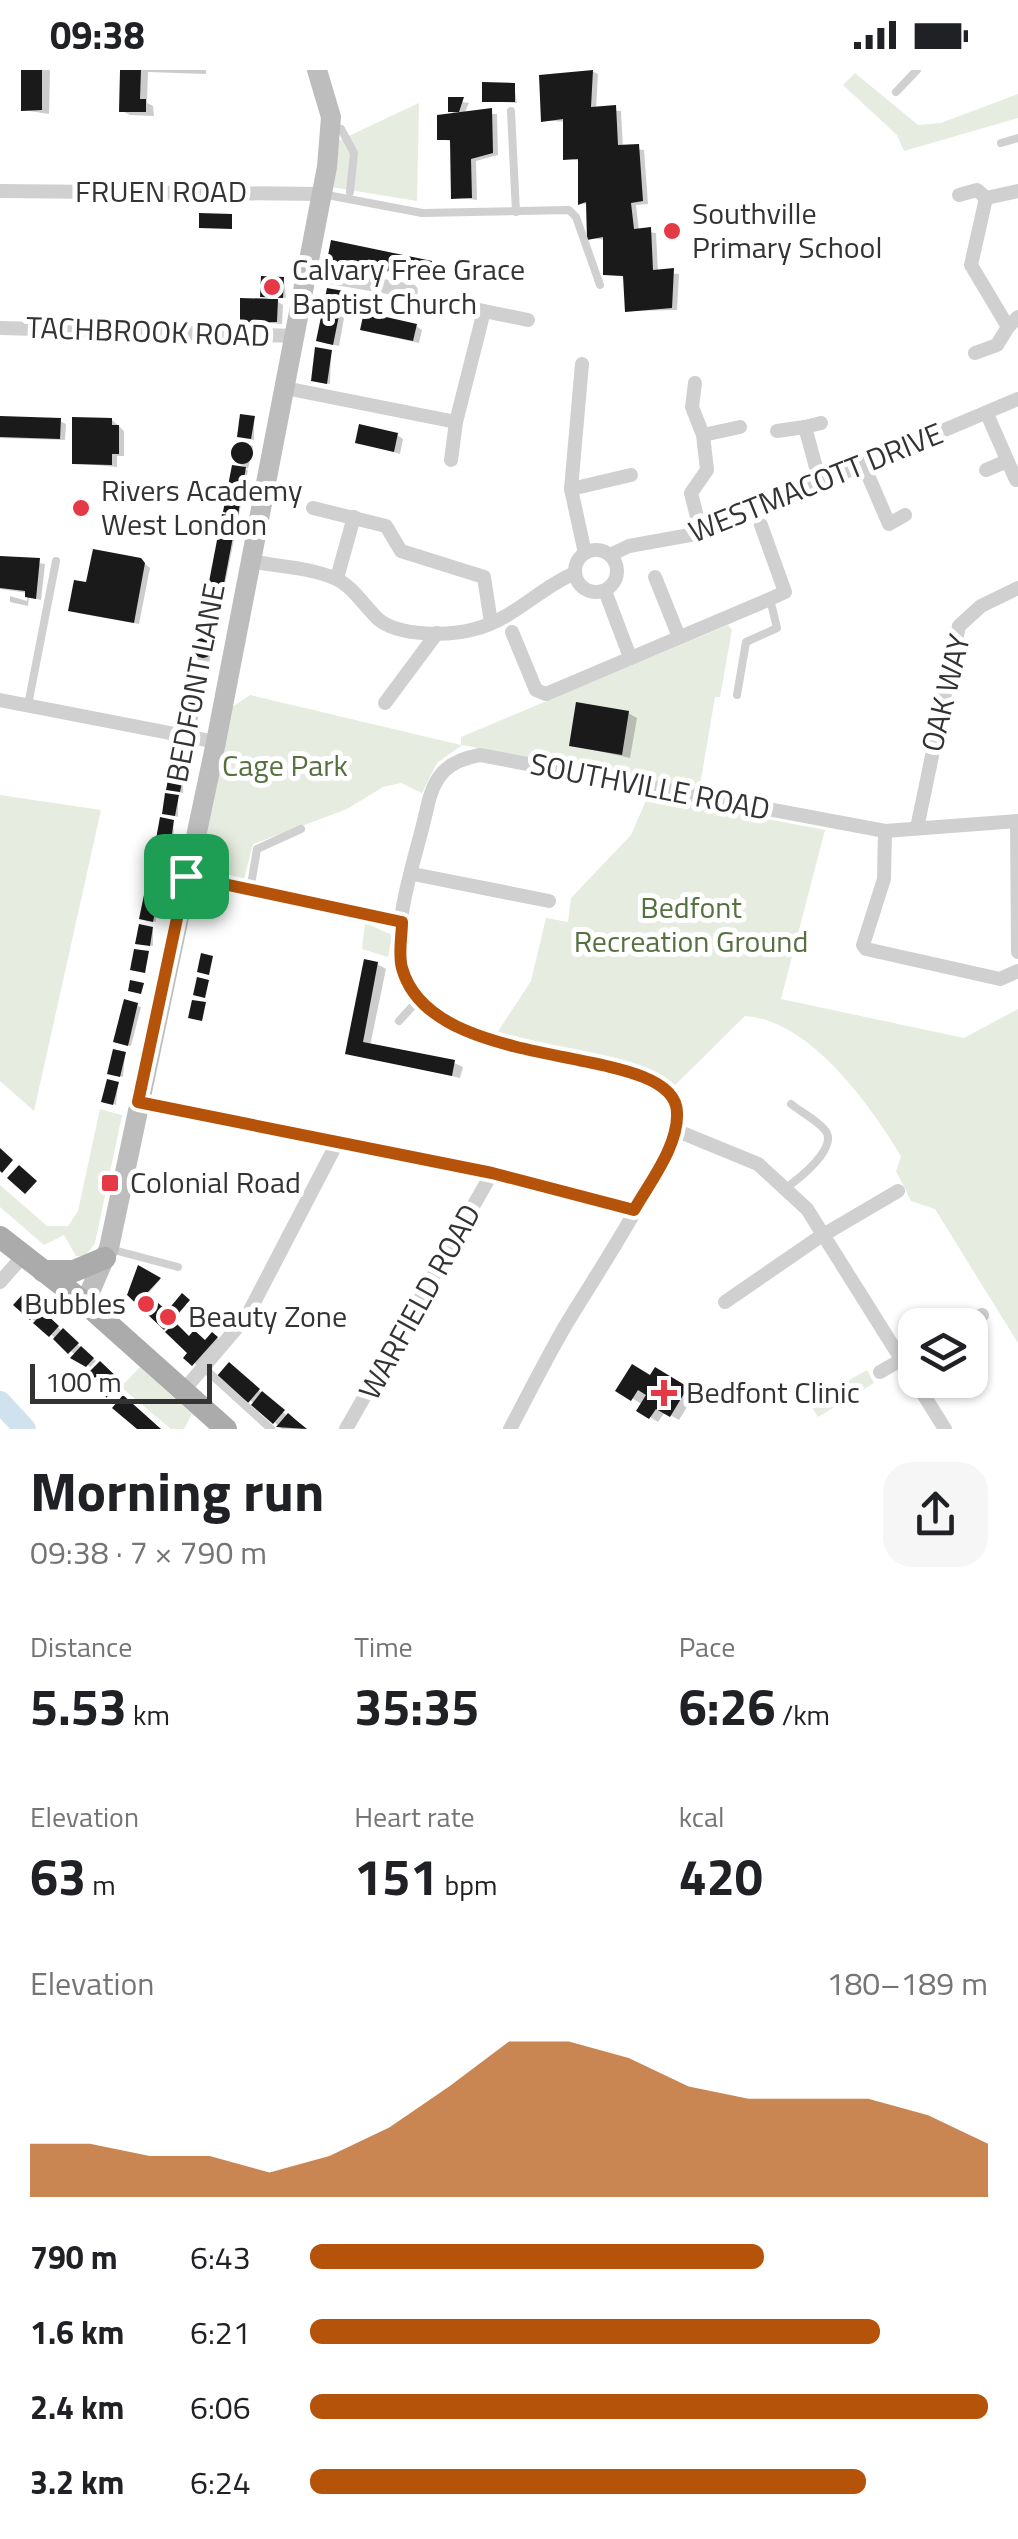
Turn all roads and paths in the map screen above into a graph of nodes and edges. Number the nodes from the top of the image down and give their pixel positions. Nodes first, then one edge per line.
1 (317, 70) edge
2 (917, 70) edge
3 (896, 92) dead end
4 (511, 110) dead end
5 (332, 132) junction
6 (1018, 138) edge
7 (1001, 143) dead end
8 (0, 191) edge
9 (1018, 191) edge
10 (350, 192) dead end
11 (322, 194) junction
12 (958, 195) dead end
13 (986, 198) junction
14 (516, 212) junction
15 (308, 273) junction
16 (600, 285) dead end
17 (411, 291) dead end
18 (466, 307) dead end
19 (484, 311) junction
20 (528, 320) dead end
21 (1013, 322) edge
22 (0, 328) edge
23 (296, 336) junction
24 (974, 353) dead end
25 (582, 364) dead end
26 (695, 383) dead end
27 (285, 388) junction
28 (1018, 399) edge
29 (987, 414) junction
30 (456, 422) junction
31 (821, 423) dead end
32 (740, 427) dead end
33 (805, 427) junction
34 (778, 431) dead end
35 (703, 436) junction
36 (452, 460) dead end
37 (1008, 461) junction
38 (864, 466) junction
39 (986, 470) dead end
40 (631, 475) dead end
41 (1016, 480) dead end
42 (820, 482) junction
43 (571, 490) junction
44 (313, 508) dead end
45 (906, 515) dead end
46 (354, 517) junction
47 (761, 526) dead end
48 (701, 533) junction
49 (585, 553) junction
50 (610, 554) junction
51 (56, 561) dead end
52 (251, 561) junction
53 (575, 574) junction
54 (337, 578) junction
55 (656, 578) dead end
56 (1018, 588) edge
57 (605, 590) junction
58 (770, 600) junction
59 (491, 623) junction
60 (512, 632) dead end
61 (436, 633) junction
62 (679, 637) junction
63 (630, 657) junction
64 (737, 696) dead end
65 (0, 700) edge
66 (385, 703) dead end
67 (28, 705) junction
68 (216, 742) junction
69 (1018, 821) edge
70 (918, 828) junction
71 (301, 829) dead end
72 (885, 831) junction
73 (413, 874) junction
74 (186, 876) junction
75 (250, 890) junction
76 (549, 902) dead end
77 (402, 922) junction
78 (1018, 952) edge
79 (1018, 971) edge
80 (420, 998) junction
81 (400, 1020) dead end
82 (138, 1102) junction
83 (791, 1104) dead end
84 (675, 1130) junction
85 (337, 1144) junction
86 (492, 1173) junction
87 (787, 1188) junction
88 (898, 1191) dead end
89 (634, 1210) junction
90 (826, 1233) junction
91 (0, 1237) edge
92 (107, 1253) junction
93 (23, 1256) junction
94 (178, 1268) dead end
95 (43, 1271) junction
96 (0, 1282) edge
97 (85, 1302) junction
98 (726, 1302) dead end
99 (898, 1340) edge
100 (898, 1362) edge
101 (203, 1368) junction
102 (880, 1372) dead end
103 (183, 1391) junction
104 (929, 1398) edge
105 (215, 1425) edge
106 (270, 1429) edge
107 (346, 1429) edge
108 (510, 1429) edge
109 (944, 1429) edge

1 - 5 main road, BEDFONT LANE
2 - 3 lane
4 - 14 lane
5 - 10 lane
5 - 11 main road, BEDFONT LANE
6 - 7 lane
8 - 11 street, FRUEN ROAD
9 - 13 street
11 - 14 lane
11 - 15 main road, BEDFONT LANE
12 - 13 street
13 - 21 street
14 - 16 lane
15 - 17 street
15 - 23 main road, BEDFONT LANE
18 - 19 street
19 - 20 street
19 - 30 street
21 - 24 street
22 - 23 street, TACHBROOK ROAD
23 - 27 main road, BEDFONT LANE
25 - 43 street
26 - 35 street
27 - 30 street
27 - 52 main road, BEDFONT LANE
28 - 29 street, WESTMACOTT DRIVE
29 - 37 street
29 - 38 street, WESTMACOTT DRIVE
30 - 36 street
31 - 33 street
32 - 35 street
33 - 34 street
33 - 42 street
35 - 48 street
37 - 39 street
37 - 41 street
38 - 42 street, WESTMACOTT DRIVE
38 - 45 street
40 - 43 street
42 - 48 street, WESTMACOTT DRIVE
43 - 49 street
44 - 46 street
46 - 54 street
46 - 59 street
47 - 58 street
48 - 50 street, WESTMACOTT DRIVE
49 - 50 street
49 - 53 street
50 - 57 street
51 - 67 lane
52 - 54 street
52 - 68 main road, BEDFONT LANE
53 - 57 street
53 - 59 street
54 - 61 street
55 - 62 street
56 - 70 street, OAK WAY
57 - 63 street
58 - 62 street
58 - 64 lane
59 - 61 street
60 - 63 street
61 - 66 street
62 - 63 street
65 - 67 street
67 - 68 street
68 - 74 main road, BEDFONT LANE
69 - 70 street, SOUTHVILLE ROAD
69 - 78 street
70 - 72 street, SOUTHVILLE ROAD
71 - 75 lane
72 - 73 street, SOUTHVILLE ROAD
72 - 79 street
73 - 76 street
73 - 77 street, SOUTHVILLE ROAD
74 - 75 street
74 - 82 main road, BEDFONT LANE
75 - 77 street
77 - 80 street, SOUTHVILLE ROAD
80 - 81 lane
80 - 84 street
82 - 85 street
82 - 92 main road, BEDFONT LANE
83 - 87 lane
84 - 87 street
84 - 89 street
85 - 86 street
85 - 101 street
86 - 89 street
86 - 107 street, WARFIELD ROAD
87 - 90 street
88 - 90 street
89 - 108 street
90 - 98 street
90 - 99 street
91 - 93 main road
92 - 94 lane
92 - 95 main road
92 - 97 main road, BEDFONT LANE
93 - 95 main road
93 - 96 street
95 - 97 main road
97 - 103 main road
100 - 102 street
101 - 103 street
101 - 106 lane
103 - 105 main road
104 - 109 street

